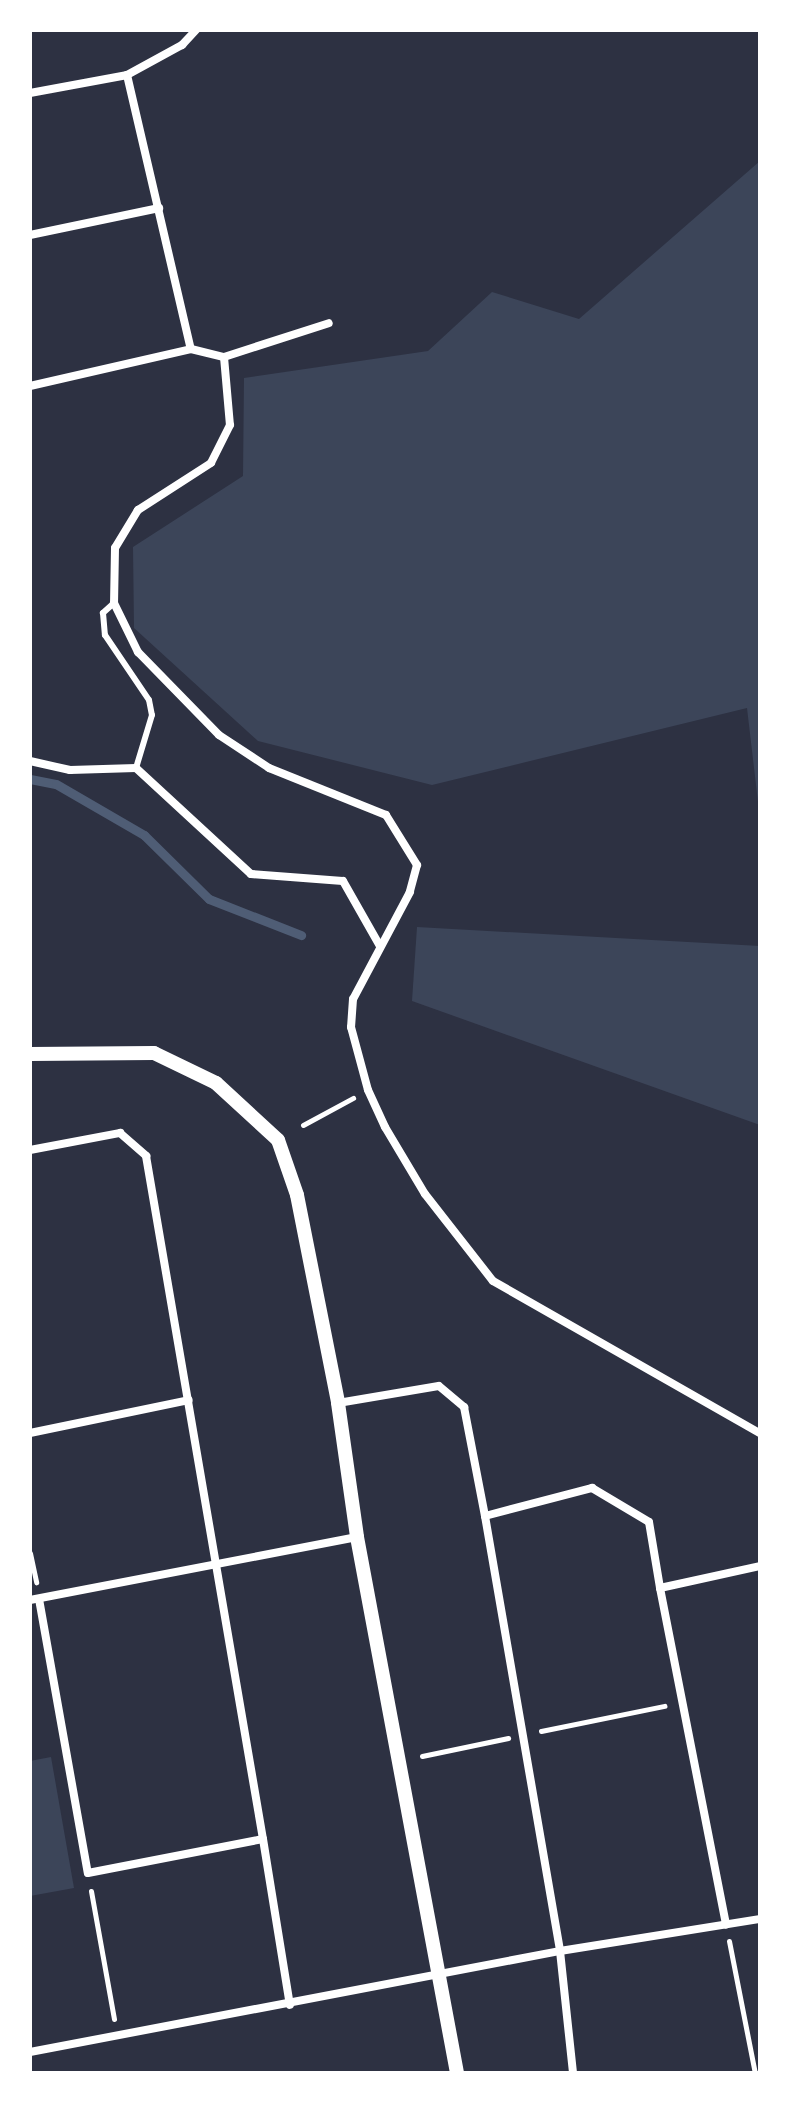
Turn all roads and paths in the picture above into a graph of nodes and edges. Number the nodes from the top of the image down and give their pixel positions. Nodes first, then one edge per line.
1 (196, 30) edge
2 (127, 75) junction
3 (30, 93) edge
4 (159, 208) junction
5 (30, 235) edge
6 (329, 323) dead end
7 (191, 349) junction
8 (224, 357) junction
9 (30, 386) edge
10 (114, 603) junction
11 (30, 761) edge
12 (136, 768) junction
13 (380, 946) junction
14 (30, 1054) edge
15 (368, 1090) junction
16 (303, 1125) dead end
17 (30, 1150) edge
18 (189, 1400) junction
19 (338, 1403) junction
20 (30, 1433) edge
21 (760, 1433) edge
22 (485, 1516) junction
23 (357, 1537) junction
24 (30, 1553) edge
25 (217, 1563) junction
26 (760, 1566) edge
27 (660, 1588) junction
28 (34, 1599) edge
29 (682, 1702) junction
30 (523, 1735) junction
31 (422, 1756) dead end
32 (263, 1839) junction
33 (88, 1873) junction
34 (760, 1919) edge
35 (726, 1925) junction
36 (560, 1951) junction
37 (437, 1976) junction
38 (290, 2005) junction
39 (117, 2036) junction
40 (30, 2052) edge
41 (457, 2073) edge
42 (573, 2073) edge
43 (755, 2073) edge

1 - 2 street
2 - 3 street
2 - 4 street
4 - 5 street
4 - 7 street
6 - 8 street
7 - 8 street
7 - 9 street
8 - 10 street
10 - 12 lane
10 - 13 street
11 - 12 street
12 - 13 street
13 - 15 street
14 - 19 street
15 - 16 path
15 - 21 street
17 - 18 street
18 - 20 street
18 - 25 street
19 - 22 street
19 - 23 street
22 - 27 street
22 - 30 street
23 - 25 street
23 - 37 street
24 - 28 path
25 - 28 street
25 - 32 street
26 - 27 street
27 - 29 street
28 - 33 street
29 - 30 path
29 - 35 street
30 - 31 path
30 - 36 street
32 - 33 street
32 - 38 street
33 - 39 path
34 - 35 street
35 - 36 street
35 - 43 path
36 - 37 street
36 - 42 street
37 - 38 street
37 - 41 street
38 - 39 street
39 - 40 street

